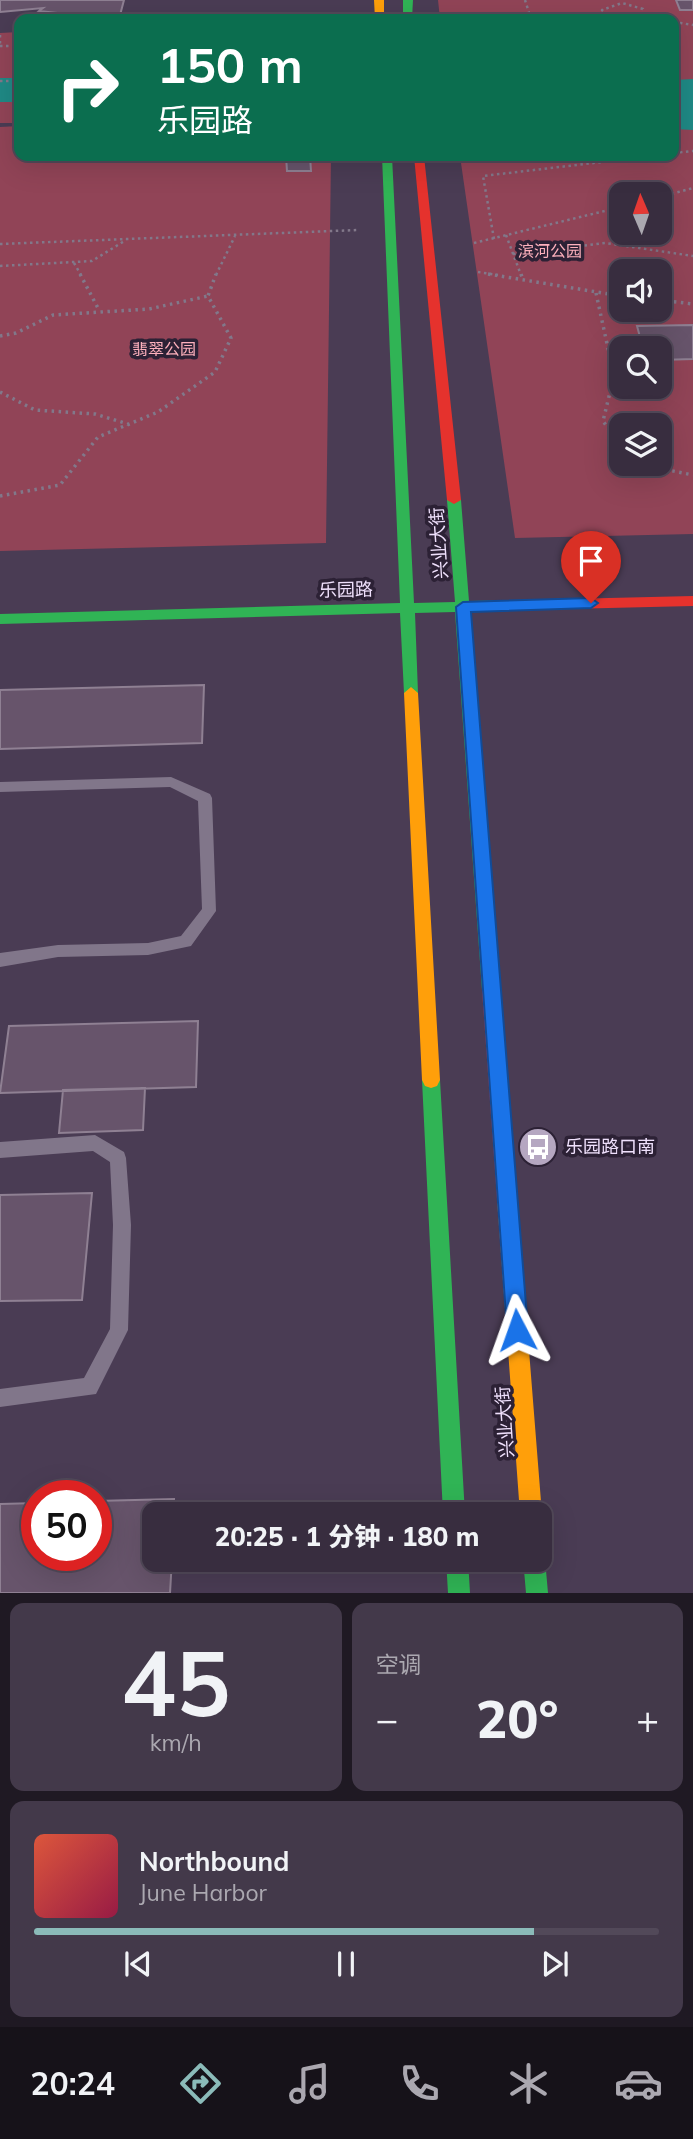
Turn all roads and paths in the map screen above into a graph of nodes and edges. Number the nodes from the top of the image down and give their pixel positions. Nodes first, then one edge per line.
1 (603, 13) joint
2 (588, 14) edge
3 (645, 14) edge
4 (0, 36) edge
5 (0, 46) edge
6 (387, 161) edge
7 (420, 161) edge
8 (611, 161) edge
9 (693, 188) edge
10 (672, 194) edge
11 (609, 210) edge
12 (390, 229) junction
13 (235, 236) junction
14 (506, 236) junction
15 (494, 239) junction
16 (127, 240) junction
17 (474, 243) dead end
18 (0, 244) edge
19 (513, 254) junction
20 (693, 256) edge
21 (74, 262) junction
22 (0, 267) edge
23 (478, 272) dead end
24 (523, 280) junction
25 (596, 293) junction
26 (609, 295) edge
27 (208, 296) junction
28 (672, 301) edge
29 (693, 304) edge
30 (99, 310) junction
31 (0, 336) edge
32 (0, 393) edge
33 (129, 424) junction
34 (609, 429) edge
35 (672, 471) edge
36 (693, 475) edge
37 (0, 496) edge
38 (693, 601) edge
39 (463, 607) junction
40 (406, 608) junction
41 (0, 619) edge
42 (0, 787) edge
43 (0, 960) edge
44 (0, 1150) edge
45 (0, 1398) edge
46 (453, 1502) edge
47 (530, 1502) edge
48 (458, 1572) edge
49 (535, 1572) edge
50 (459, 1593) edge
51 (537, 1593) edge

1 - 2 path
1 - 3 path
4 - 5 path
6 - 12 main road, 兴业大街
7 - 39 main road, 兴业大街
8 - 15 path
9 - 10 path
11 - 14 path
12 - 13 path
12 - 40 main road, 兴业大街
13 - 16 path
13 - 27 path
14 - 15 path
14 - 19 path
15 - 17 path
16 - 18 path
16 - 21 path
19 - 20 path
19 - 24 path
21 - 22 path
21 - 30 path
23 - 24 path
24 - 25 path
25 - 26 path
25 - 34 path
27 - 30 path
27 - 33 path
28 - 29 path
30 - 31 path
32 - 33 path
33 - 37 path
35 - 36 path
38 - 39 main road, 乐园路
39 - 40 main road, 乐园路
39 - 47 main road, 兴业大街
40 - 41 main road, 乐园路
40 - 46 main road, 兴业大街
42 - 43 lane
44 - 45 lane
48 - 50 main road
49 - 51 main road

